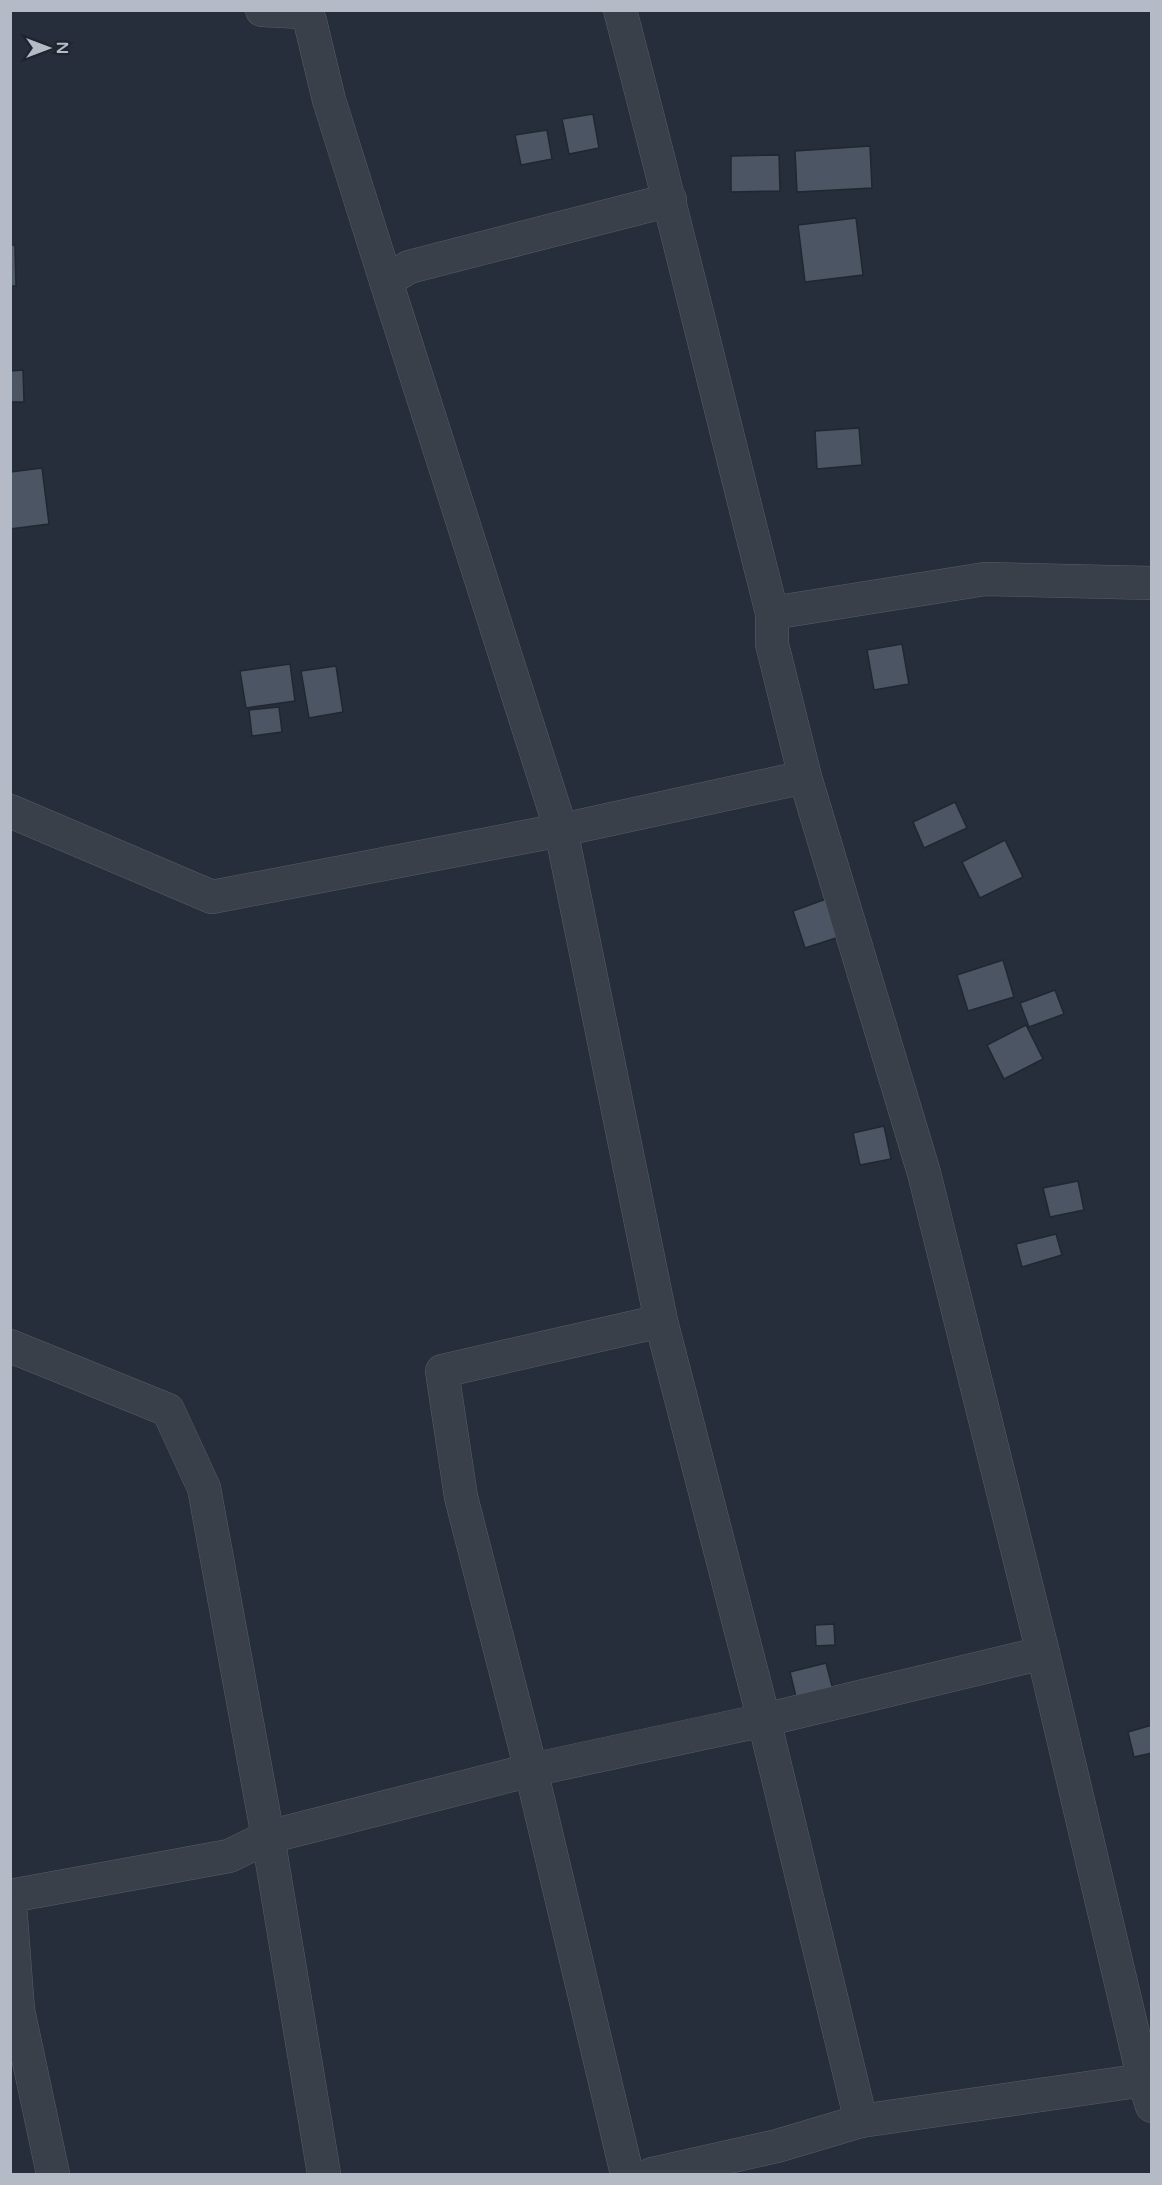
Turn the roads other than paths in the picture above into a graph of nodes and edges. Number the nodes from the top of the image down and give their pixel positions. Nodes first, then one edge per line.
1 (262, 10) edge
2 (620, 10) edge
3 (305, 11) edge
4 (670, 200) junction
5 (386, 281) junction
6 (1152, 583) edge
7 (772, 613) junction
8 (805, 777) junction
9 (10, 811) edge
10 (561, 830) junction
11 (661, 1321) junction
12 (10, 1346) edge
13 (1043, 1653) junction
14 (764, 1720) junction
15 (531, 1770) junction
16 (268, 1837) junction
17 (10, 1896) edge
18 (10, 1905) edge
19 (1148, 2093) edge
20 (861, 2121) junction
21 (778, 2160) edge
22 (53, 2175) edge
23 (324, 2175) edge
24 (627, 2175) edge
25 (652, 2175) edge

1 - 3 street
2 - 4 street
3 - 5 street
4 - 5 street
4 - 7 street
5 - 10 street
6 - 7 street
7 - 8 street
8 - 10 street
8 - 13 street
9 - 10 street
10 - 11 street
11 - 14 street
11 - 15 street
12 - 16 street
13 - 14 street
13 - 19 street
14 - 15 street
14 - 20 street
15 - 16 street
15 - 24 street
16 - 17 street
16 - 23 street
18 - 22 street
19 - 20 street
20 - 21 street
21 - 25 street

